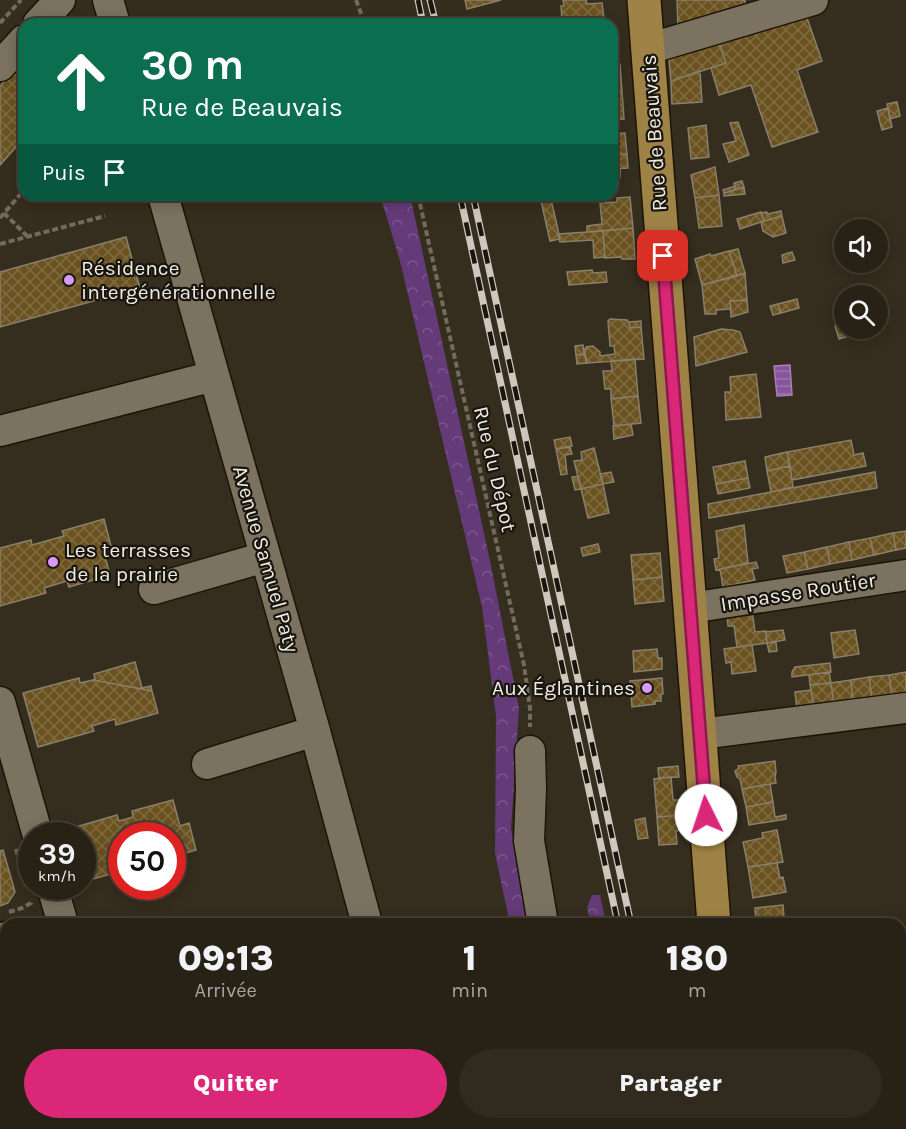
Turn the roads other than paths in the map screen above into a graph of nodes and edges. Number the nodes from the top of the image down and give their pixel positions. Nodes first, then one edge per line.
1 (60, 0) edge
2 (108, 0) edge
3 (644, 0) edge
4 (813, 0) edge
5 (44, 18) edge
6 (113, 18) edge
7 (18, 46) edge
8 (648, 49) junction
9 (0, 66) edge
10 (165, 201) edge
11 (214, 376) junction
12 (0, 431) edge
13 (265, 557) junction
14 (906, 575) edge
15 (154, 589) dead end
16 (690, 608) junction
17 (0, 702) edge
18 (906, 708) edge
19 (315, 731) junction
20 (700, 734) junction
21 (530, 751) road end
22 (207, 764) dead end
23 (34, 822) edge
24 (45, 900) edge
25 (56, 918) edge
26 (365, 918) edge
27 (542, 918) edge
28 (714, 918) edge

1 - 5 street
2 - 6 street
3 - 8 main road, Rue de Beauvais
4 - 8 street
7 - 9 street
8 - 16 main road, Rue de Beauvais
10 - 11 street, Avenue Samuel Paty
11 - 12 street
11 - 13 street, Avenue Samuel Paty
13 - 15 street
13 - 19 street, Avenue Samuel Paty
14 - 16 street, Impasse Routier
16 - 20 main road, Rue de Beauvais
17 - 23 street
18 - 20 street
19 - 22 street
19 - 26 street, Avenue Samuel Paty
20 - 28 main road, Rue de Beauvais
21 - 27 street
24 - 25 street

